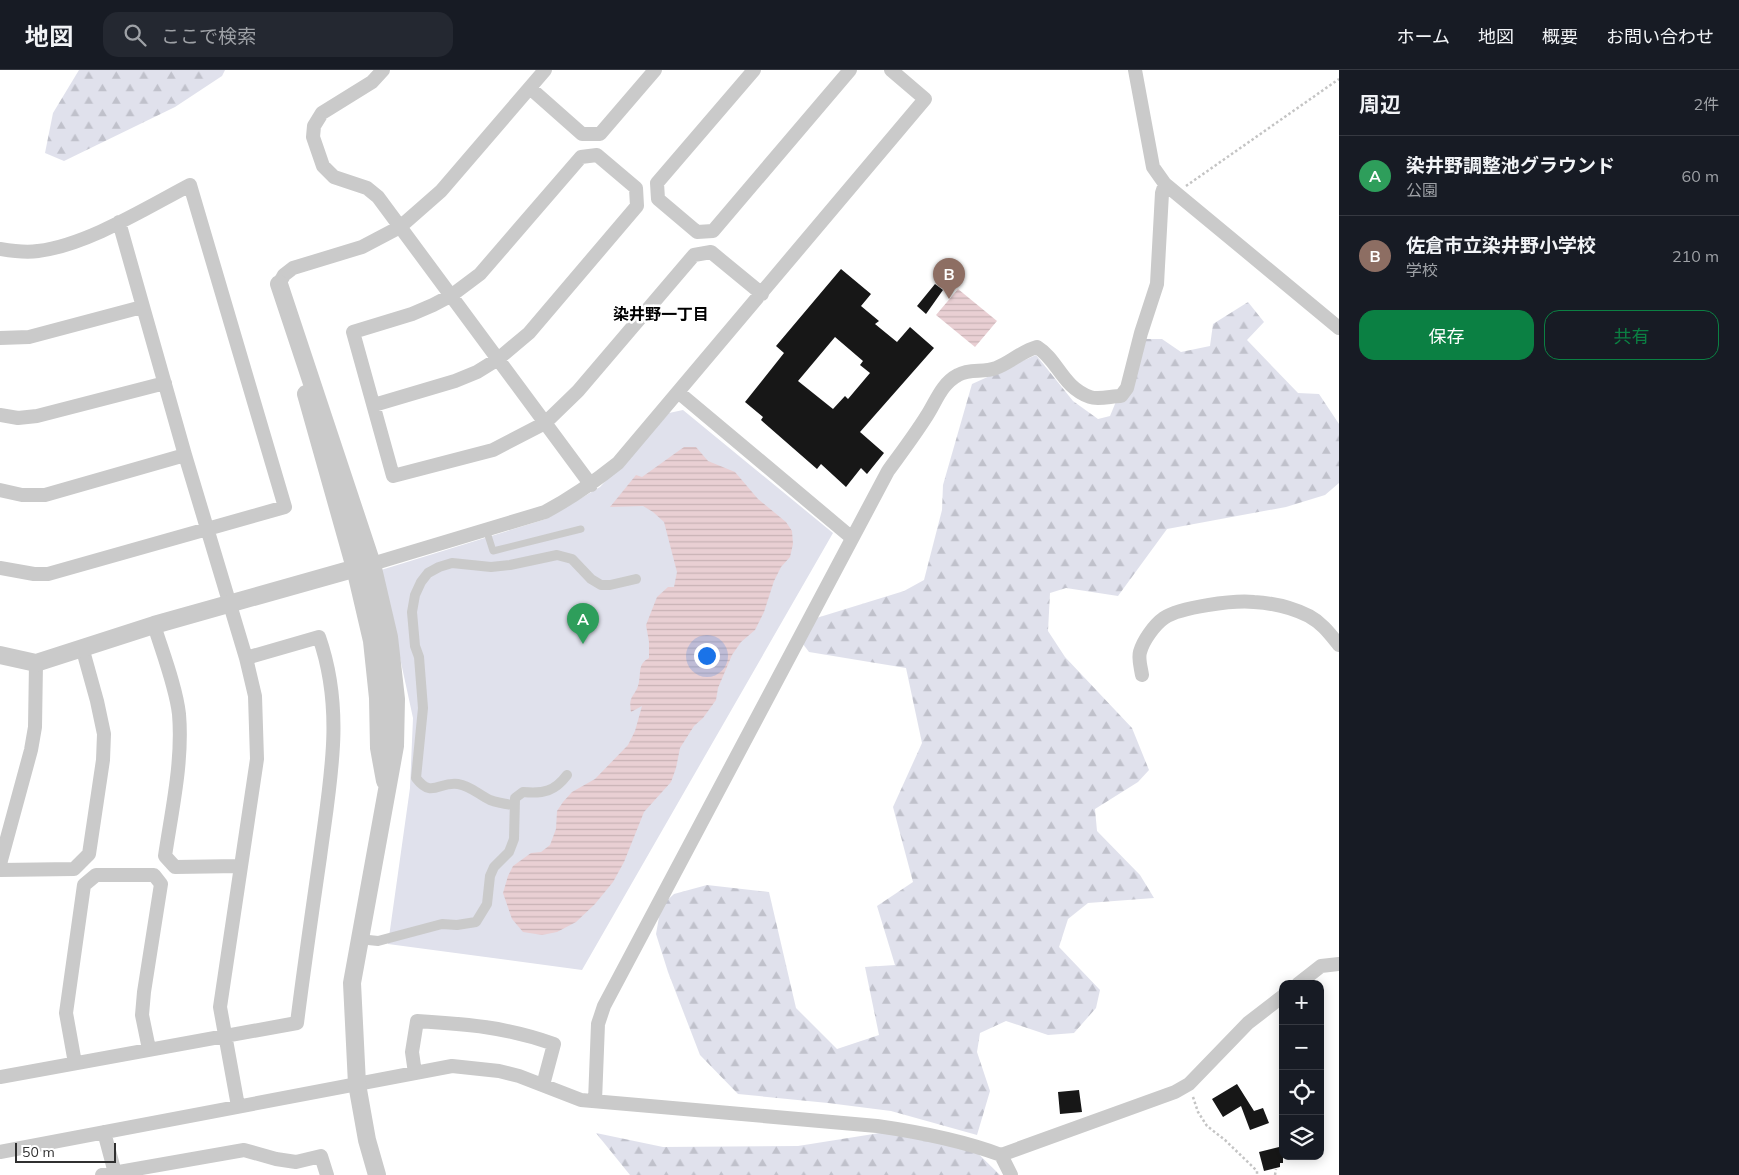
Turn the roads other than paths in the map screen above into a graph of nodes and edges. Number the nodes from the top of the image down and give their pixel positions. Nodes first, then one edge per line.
1 (383, 70) edge
2 (545, 70) edge
3 (655, 70) edge
4 (754, 70) edge
5 (850, 70) edge
6 (891, 70) edge
7 (1135, 70) edge
8 (530, 88) junction
9 (1165, 184) junction
10 (119, 222) junction
11 (400, 228) junction
12 (0, 249) edge
13 (279, 284) joint
14 (762, 294) junction
15 (452, 295) junction
16 (142, 307) junction
17 (1339, 328) edge
18 (0, 338) edge
19 (498, 359) junction
20 (165, 383) junction
21 (678, 392) junction
22 (374, 405) junction
23 (0, 415) edge
24 (545, 423) junction
25 (185, 455) junction
26 (591, 485) junction
27 (0, 490) edge
28 (486, 528) junction
29 (581, 529) dead end
30 (208, 530) junction
31 (852, 538) junction
32 (364, 566) junction
33 (0, 568) edge
34 (636, 579) dead end
35 (230, 603) junction
36 (154, 625) junction
37 (1339, 645) edge
38 (82, 647) junction
39 (0, 655) edge
40 (246, 658) junction
41 (36, 663) junction
42 (1142, 675) dead end
43 (567, 774) dead end
44 (513, 806) junction
45 (0, 864) edge
46 (240, 866) junction
47 (0, 870) edge
48 (359, 939) junction
49 (1339, 964) edge
50 (1303, 980) edge
51 (1279, 999) edge
52 (224, 1036) junction
53 (150, 1049) junction
54 (75, 1063) junction
55 (415, 1073) junction
56 (0, 1077) edge
57 (357, 1084) junction
58 (543, 1086) junction
59 (595, 1101) junction
60 (238, 1106) junction
61 (104, 1132) junction
62 (0, 1152) edge
63 (1001, 1155) junction
64 (108, 1174) edge
65 (327, 1175) edge
66 (377, 1175) edge
67 (1011, 1175) edge

1 - 11 street
2 - 8 street
3 - 8 street
4 - 5 street
6 - 14 street
7 - 9 street
8 - 11 street
9 - 17 street
9 - 31 street
10 - 12 street
10 - 16 street
10 - 30 street
11 - 13 street
11 - 15 street
13 - 32 street
14 - 21 street
14 - 24 street
15 - 19 street
15 - 19 street
15 - 22 street
16 - 18 street
16 - 20 street
19 - 22 street
19 - 24 street
20 - 23 street
20 - 25 street
21 - 26 street
21 - 31 street
22 - 24 street
24 - 26 street
25 - 27 street
25 - 30 street
26 - 28 street
28 - 29 lane
28 - 32 street
30 - 33 street
30 - 35 street
31 - 59 street
32 - 35 street
32 - 48 street
34 - 44 street
35 - 36 street
35 - 40 street
36 - 38 street
36 - 46 street
37 - 42 street
38 - 41 street
38 - 47 street
39 - 41 street
40 - 46 street
40 - 52 street
41 - 45 street
43 - 44 street
44 - 48 street
46 - 52 street
48 - 57 street
49 - 50 street
51 - 63 street
52 - 53 street
52 - 60 street
53 - 54 street
53 - 54 street
54 - 56 street
55 - 57 street
55 - 58 street
55 - 58 street
57 - 60 street
57 - 66 street
58 - 59 street
59 - 63 street
60 - 61 street
61 - 62 street
61 - 64 street
63 - 67 street
64 - 65 street

